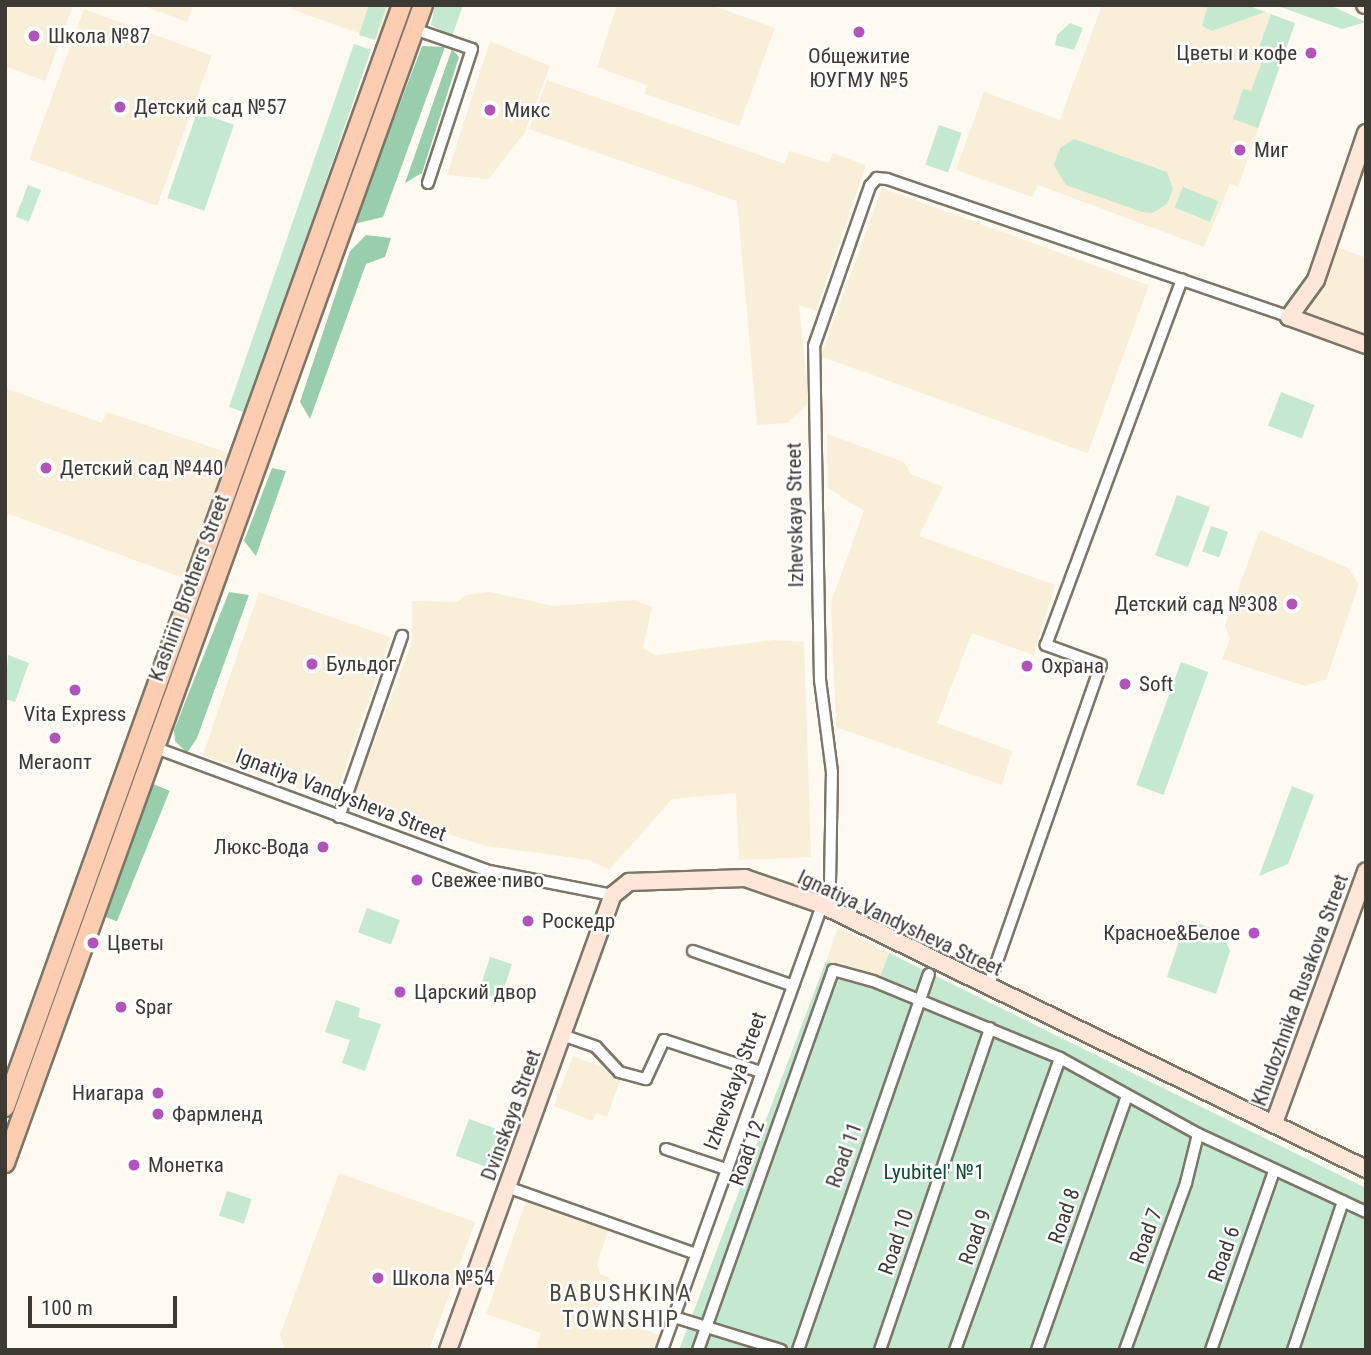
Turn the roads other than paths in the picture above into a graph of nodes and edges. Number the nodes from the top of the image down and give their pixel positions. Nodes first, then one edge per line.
1 (402, 5) edge
2 (423, 6) edge
3 (414, 29) junction
4 (1366, 133) edge
5 (428, 183) dead end
6 (1181, 279) junction
7 (1289, 317) junction
8 (1366, 345) edge
9 (402, 636) dead end
10 (156, 748) junction
11 (339, 817) junction
12 (1366, 871) edge
13 (613, 895) junction
14 (820, 904) junction
15 (693, 951) dead end
16 (929, 974) dead end
17 (791, 985) junction
18 (988, 987) junction
19 (920, 1000) junction
20 (990, 1028) junction
21 (562, 1035) junction
22 (1060, 1058) junction
23 (761, 1072) junction
24 (1127, 1096) junction
25 (5, 1107) edge
26 (1275, 1123) junction
27 (1198, 1134) junction
28 (667, 1149) dead end
29 (5, 1163) edge
30 (1366, 1169) edge
31 (726, 1170) junction
32 (1274, 1171) junction
33 (507, 1187) junction
34 (1343, 1201) junction
35 (1366, 1212) edge
36 (696, 1254) junction
37 (674, 1317) junction
38 (708, 1328) junction
39 (448, 1350) edge
40 (662, 1350) edge
41 (698, 1350) edge
42 (781, 1350) edge
43 (798, 1350) edge
44 (880, 1350) edge
45 (955, 1350) edge
46 (1037, 1350) edge
47 (1125, 1350) edge
48 (1211, 1350) edge
49 (1293, 1350) edge

1 - 25 main road, Kashirin Brothers Street
2 - 3 main road, Kashirin Brothers Street
3 - 5 street
3 - 10 main road, Kashirin Brothers Street
4 - 7 street
6 - 7 street, Izhevskaya Street
6 - 14 street, Izhevskaya Street
6 - 18 street
7 - 8 street, Izhevskaya Street
9 - 11 street
10 - 11 street, Ignatiya Vandysheva Street
10 - 29 main road, Kashirin Brothers Street
11 - 13 street, Ignatiya Vandysheva Street
12 - 26 street, Khudozhnika Rusakova Street
13 - 14 street, Ignatiya Vandysheva Street
13 - 21 street, Dvinskaya Street
14 - 17 street, Izhevskaya Street
14 - 18 street, Ignatiya Vandysheva Street
15 - 17 street
16 - 19 street, Road 11
17 - 23 street, Izhevskaya Street
18 - 26 street, Ignatiya Vandysheva Street
19 - 20 street
19 - 38 street, Road 12
19 - 43 street, Road 11
20 - 22 street
20 - 44 street, Road 10
21 - 23 street
21 - 33 street, Dvinskaya Street
22 - 24 street
22 - 45 street, Road 9
23 - 31 street, Izhevskaya Street
24 - 27 street
24 - 46 street, Road 8
26 - 30 street, Ignatiya Vandysheva Street
27 - 32 street
27 - 47 street, Road 7
28 - 31 street
31 - 36 street, Izhevskaya Street
32 - 34 street
32 - 48 street, Road 6
33 - 36 street
33 - 39 street, Dvinskaya Street
34 - 35 street
34 - 49 street
36 - 37 street, Izhevskaya Street
37 - 38 street
37 - 40 street, Izhevskaya Street
38 - 41 street, Road 12
38 - 42 street

